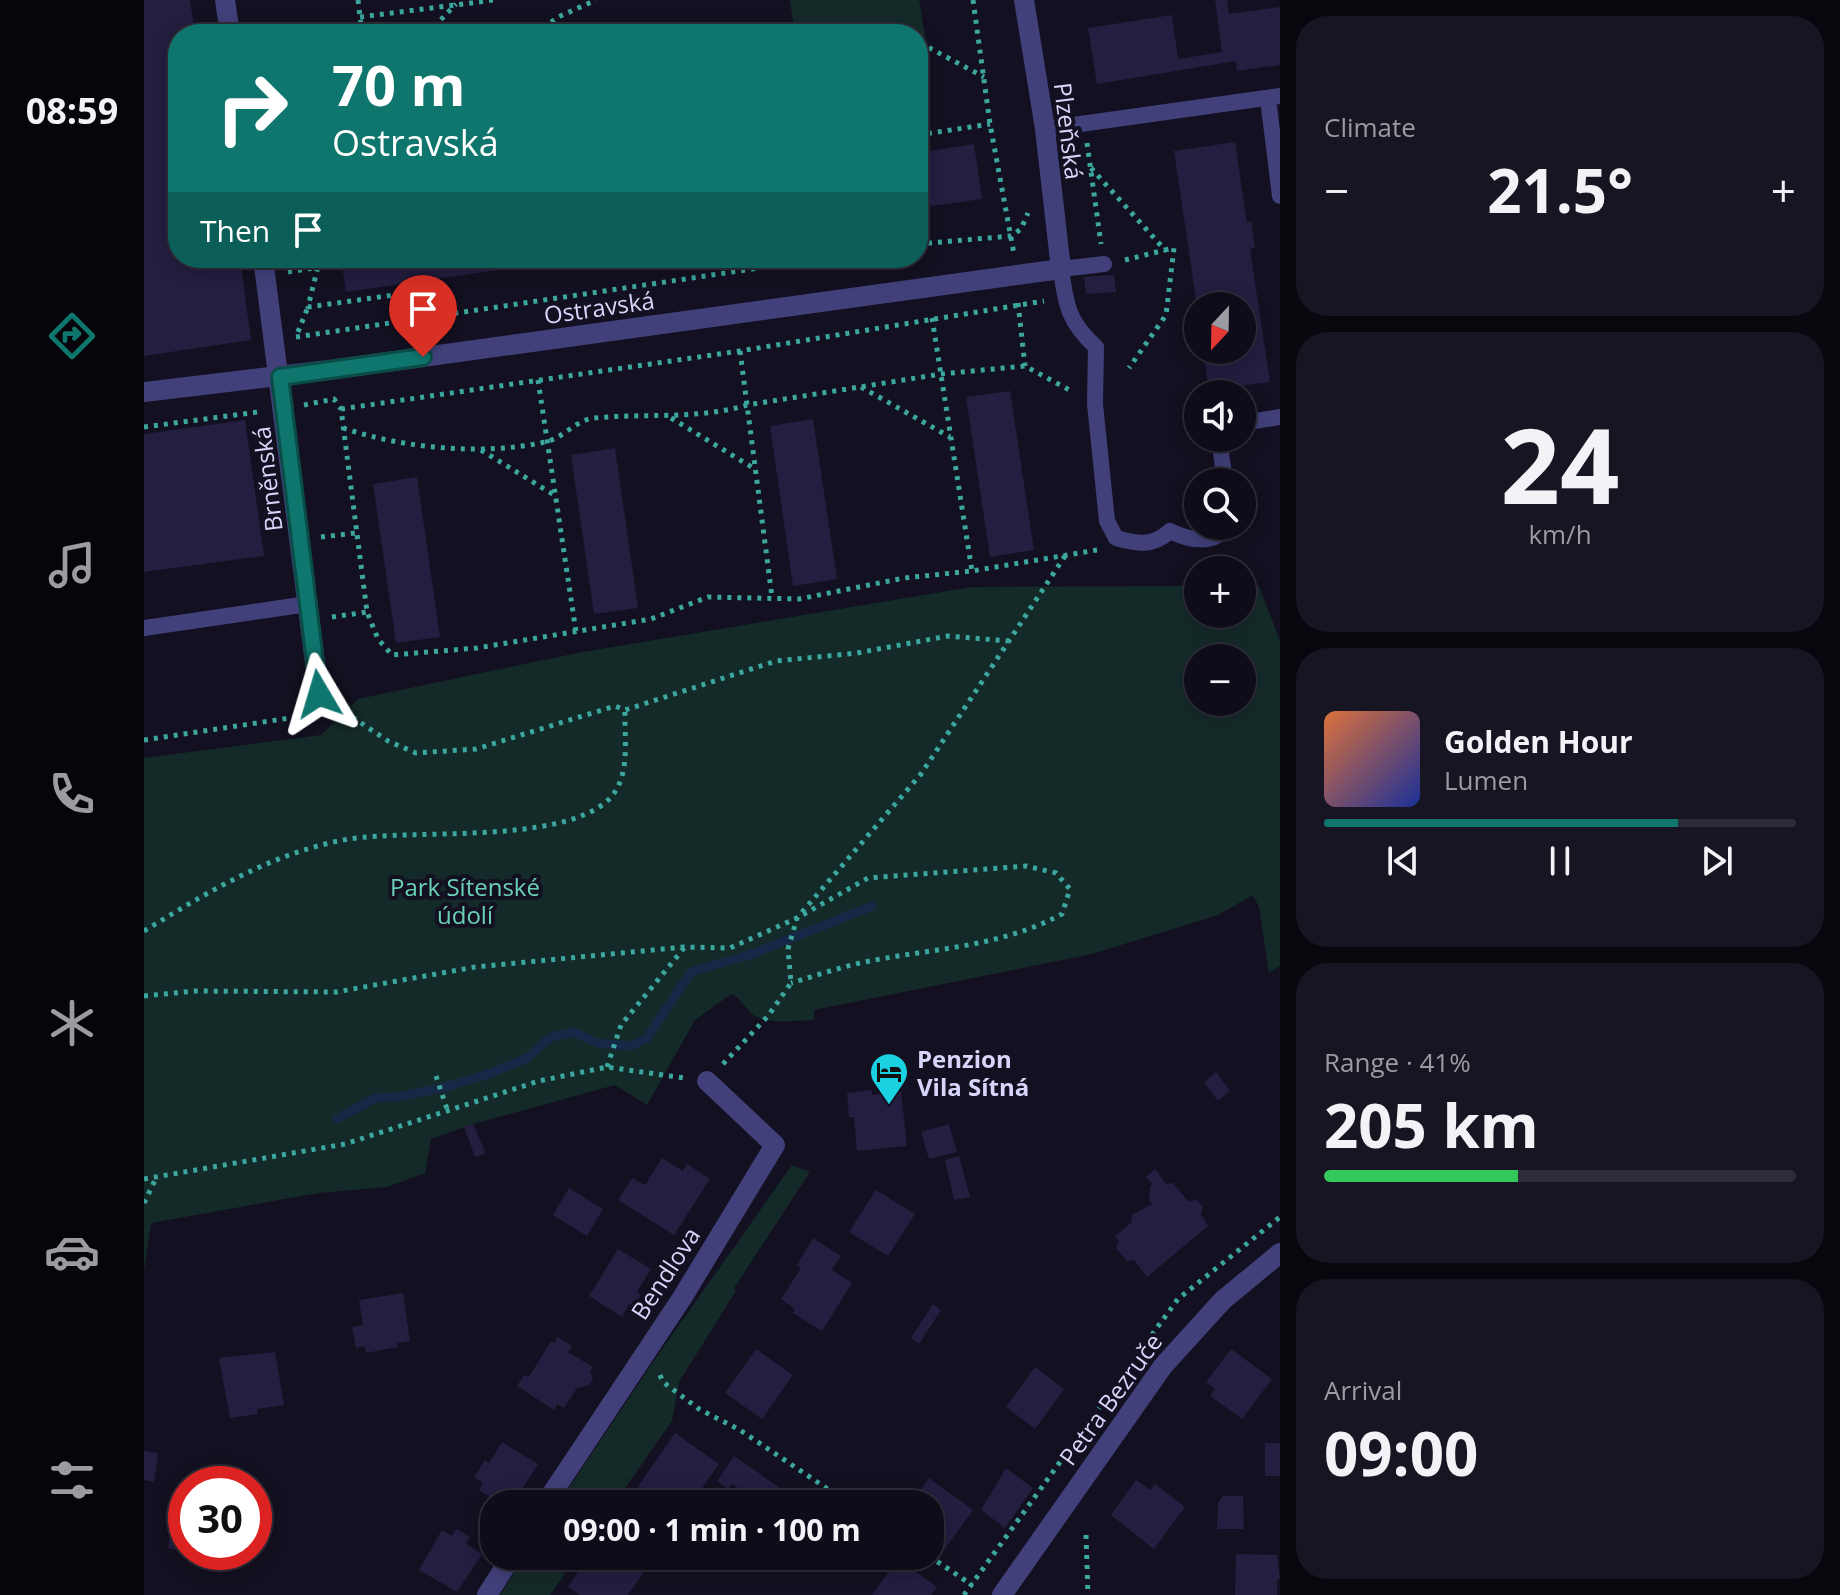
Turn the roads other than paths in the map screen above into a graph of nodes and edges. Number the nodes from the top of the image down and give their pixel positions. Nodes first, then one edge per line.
1 (225, 0) edge
2 (1024, 0) edge
3 (229, 24) edge
4 (1274, 98) edge
5 (1045, 129) junction
6 (1280, 196) edge
7 (1104, 264) road end
8 (264, 268) edge
9 (1061, 269) junction
10 (280, 377) junction
11 (144, 392) edge
12 (1280, 417) edge
13 (1256, 421) edge
14 (1184, 536) edge
15 (309, 612) junction
16 (144, 628) edge
17 (319, 694) road end
18 (707, 1081) road end
19 (1280, 1253) edge
20 (554, 1490) edge
21 (503, 1570) edge
22 (1011, 1592) edge
23 (487, 1595) edge

1 - 3 street
2 - 5 street, Plzeňská
4 - 5 lane
4 - 6 lane
5 - 9 street, Plzeňská
7 - 9 lane
8 - 10 street, Brněnská
9 - 10 street, Ostravská
9 - 14 lane
10 - 11 street, Ostravská
10 - 15 street, Brněnská
12 - 13 lane
15 - 16 lane
15 - 17 street, Brněnská
18 - 20 street, Bendlova
19 - 22 street, Petra Bezruče
21 - 23 street

